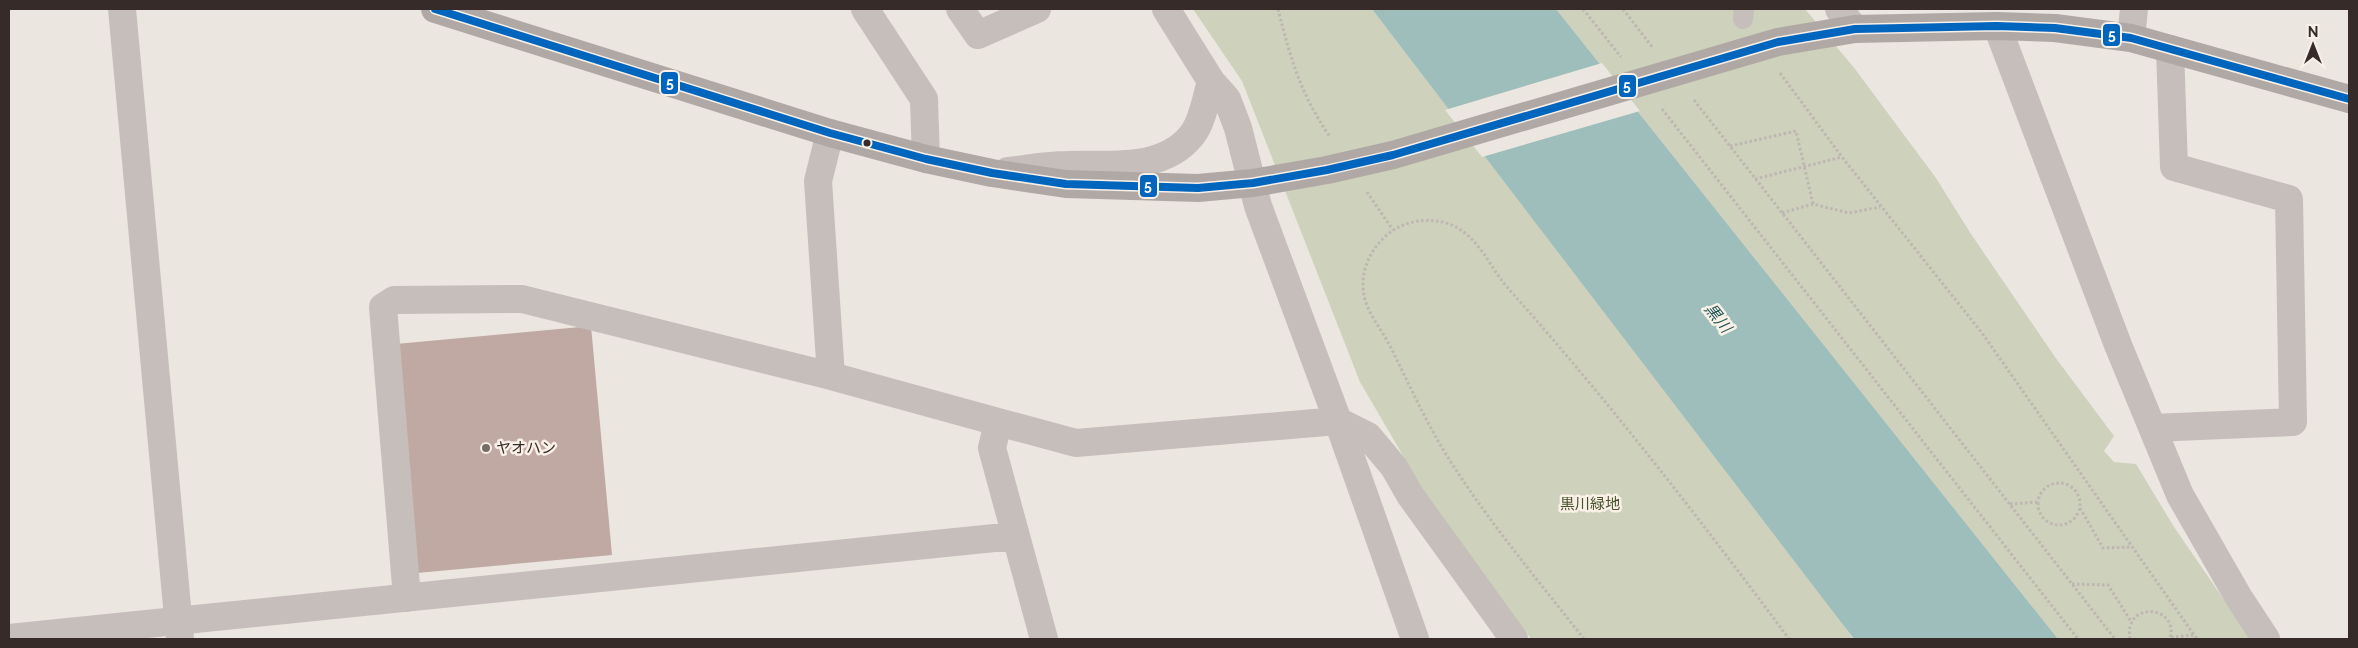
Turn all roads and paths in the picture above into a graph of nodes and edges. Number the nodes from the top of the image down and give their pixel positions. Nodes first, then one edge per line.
1 (122, 9) edge
2 (435, 9) edge
3 (865, 9) edge
4 (960, 9) edge
5 (1037, 9) edge
6 (1166, 9) edge
7 (1278, 9) edge
8 (1583, 9) edge
9 (1622, 9) edge
10 (2134, 9) edge
11 (1993, 17) edge
12 (1843, 23) edge
13 (2131, 38) junction
14 (2170, 49) junction
15 (1658, 55) dead end
16 (1625, 62) dead end
17 (1780, 72) dead end
18 (1211, 81) junction
19 (1688, 93) dead end
20 (2349, 99) edge
21 (1662, 108) dead end
22 (830, 133) junction
23 (1332, 140) dead end
24 (1730, 146) junction
25 (1842, 157) junction
26 (926, 159) junction
27 (1804, 167) junction
28 (992, 173) junction
29 (1755, 179) junction
30 (1253, 183) junction
31 (1366, 190) dead end
32 (1812, 204) junction
33 (1880, 207) junction
34 (1782, 213) junction
35 (1393, 230) junction
36 (831, 376) junction
37 (1338, 421) junction
38 (998, 422) junction
39 (2152, 428) junction
40 (2037, 502) junction
41 (2009, 504) junction
42 (2079, 508) junction
43 (1014, 536) junction
44 (2131, 547) junction
45 (2072, 584) junction
46 (406, 598) junction
47 (2132, 622) junction
48 (179, 630) edge
49 (2194, 635) junction
50 (9, 638) edge
51 (2171, 638) edge
52 (1044, 639) edge
53 (1415, 639) edge
54 (1514, 639) edge
55 (1584, 639) edge
56 (1789, 639) edge
57 (2078, 639) edge
58 (2115, 639) edge
59 (2130, 639) edge
60 (2198, 639) edge
61 (2266, 639) edge

1 - 48 street
2 - 22 highway
3 - 26 street
4 - 5 street
6 - 18 street
7 - 23 path
8 - 16 path
9 - 15 path
10 - 13 street
11 - 12 highway
11 - 13 highway
11 - 39 street
12 - 30 highway
13 - 14 highway
14 - 20 highway
14 - 39 street
17 - 25 path
18 - 28 street
18 - 30 street
19 - 24 path
21 - 57 path
22 - 26 highway
22 - 36 street
24 - 27 path
24 - 29 path
25 - 27 path
25 - 33 path
26 - 28 highway
27 - 29 path
27 - 32 path
28 - 30 highway
29 - 34 path
30 - 37 street
31 - 35 path
32 - 33 path
32 - 34 path
33 - 44 path
34 - 41 path
35 - 55 path
35 - 56 path
36 - 38 street
36 - 46 street
37 - 38 street
37 - 53 street
37 - 54 street
38 - 43 street
39 - 61 street
40 - 41 path
40 - 42 path
40 - 42 path
41 - 45 path
42 - 44 path
43 - 46 street
43 - 52 street
44 - 49 path
45 - 47 path
45 - 58 path
46 - 48 street
47 - 51 path
47 - 59 path
48 - 50 street
49 - 51 path
49 - 60 path

